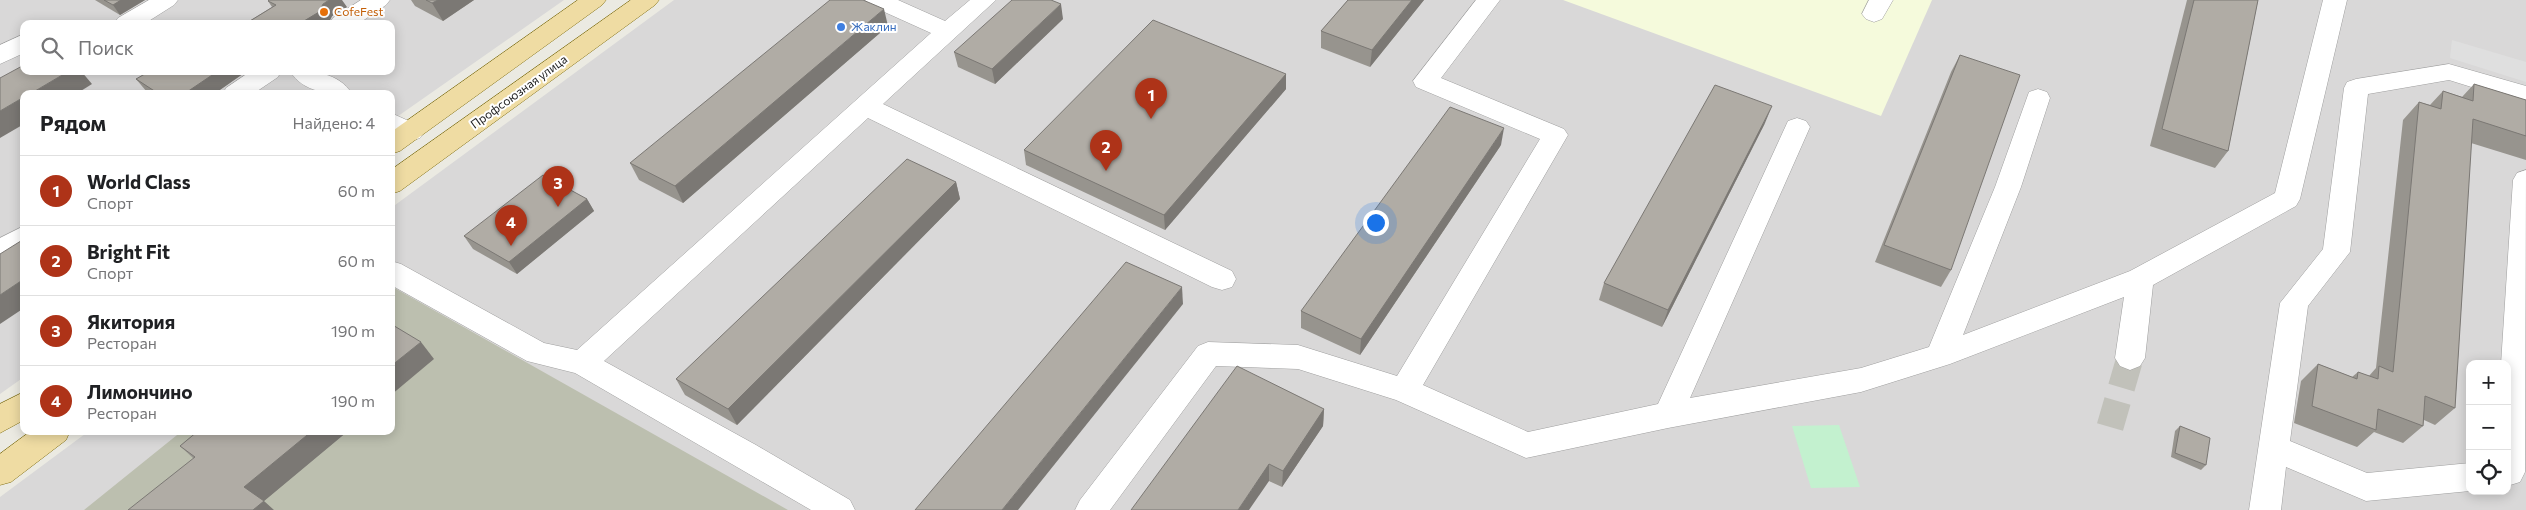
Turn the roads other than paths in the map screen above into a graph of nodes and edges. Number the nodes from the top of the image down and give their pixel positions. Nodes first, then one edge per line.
1 (166, 0) edge
2 (378, 0) edge
3 (594, 0) edge
4 (647, 0) edge
5 (878, 0) edge
6 (984, 0) edge
7 (1488, 0) edge
8 (2335, 0) edge
9 (133, 20) edge
10 (348, 20) edge
11 (948, 31) junction
12 (20, 44) edge
13 (0, 56) edge
14 (263, 75) edge
15 (309, 75) edge
16 (241, 90) edge
17 (333, 90) edge
18 (2526, 95) edge
19 (2038, 98) dead end
20 (866, 106) junction
21 (1796, 127) dead end
22 (398, 133) edge
23 (2526, 180) edge
24 (395, 181) edge
25 (20, 239) edge
26 (0, 252) edge
27 (395, 274) edge
28 (1222, 279) dead end
29 (2140, 279) junction
30 (1940, 356) junction
31 (2130, 358) tunnel mouth
32 (582, 363) junction
33 (1404, 390) junction
34 (20, 407) edge
35 (1668, 415) junction
36 (0, 420) edge
37 (49, 435) edge
38 (2274, 448) junction
39 (2510, 450) edge
40 (0, 472) edge
41 (2466, 476) edge
42 (839, 510) edge
43 (1090, 510) edge
44 (2265, 510) edge

1 - 9 lane
2 - 10 lane
3 - 22 main road
4 - 24 main road, Профсоюзная улица
5 - 11 lane
6 - 11 lane
7 - 33 lane
8 - 29 lane
11 - 20 lane
12 - 13 lane
14 - 16 lane
15 - 17 lane
18 - 38 lane
19 - 30 lane
20 - 28 lane
20 - 32 lane
21 - 35 lane
23 - 39 lane
25 - 26 lane
27 - 32 lane
29 - 30 lane
29 - 31 lane
30 - 35 lane
32 - 42 lane
33 - 35 lane
33 - 43 lane
34 - 36 main road
37 - 40 main road
38 - 41 lane
38 - 44 lane

